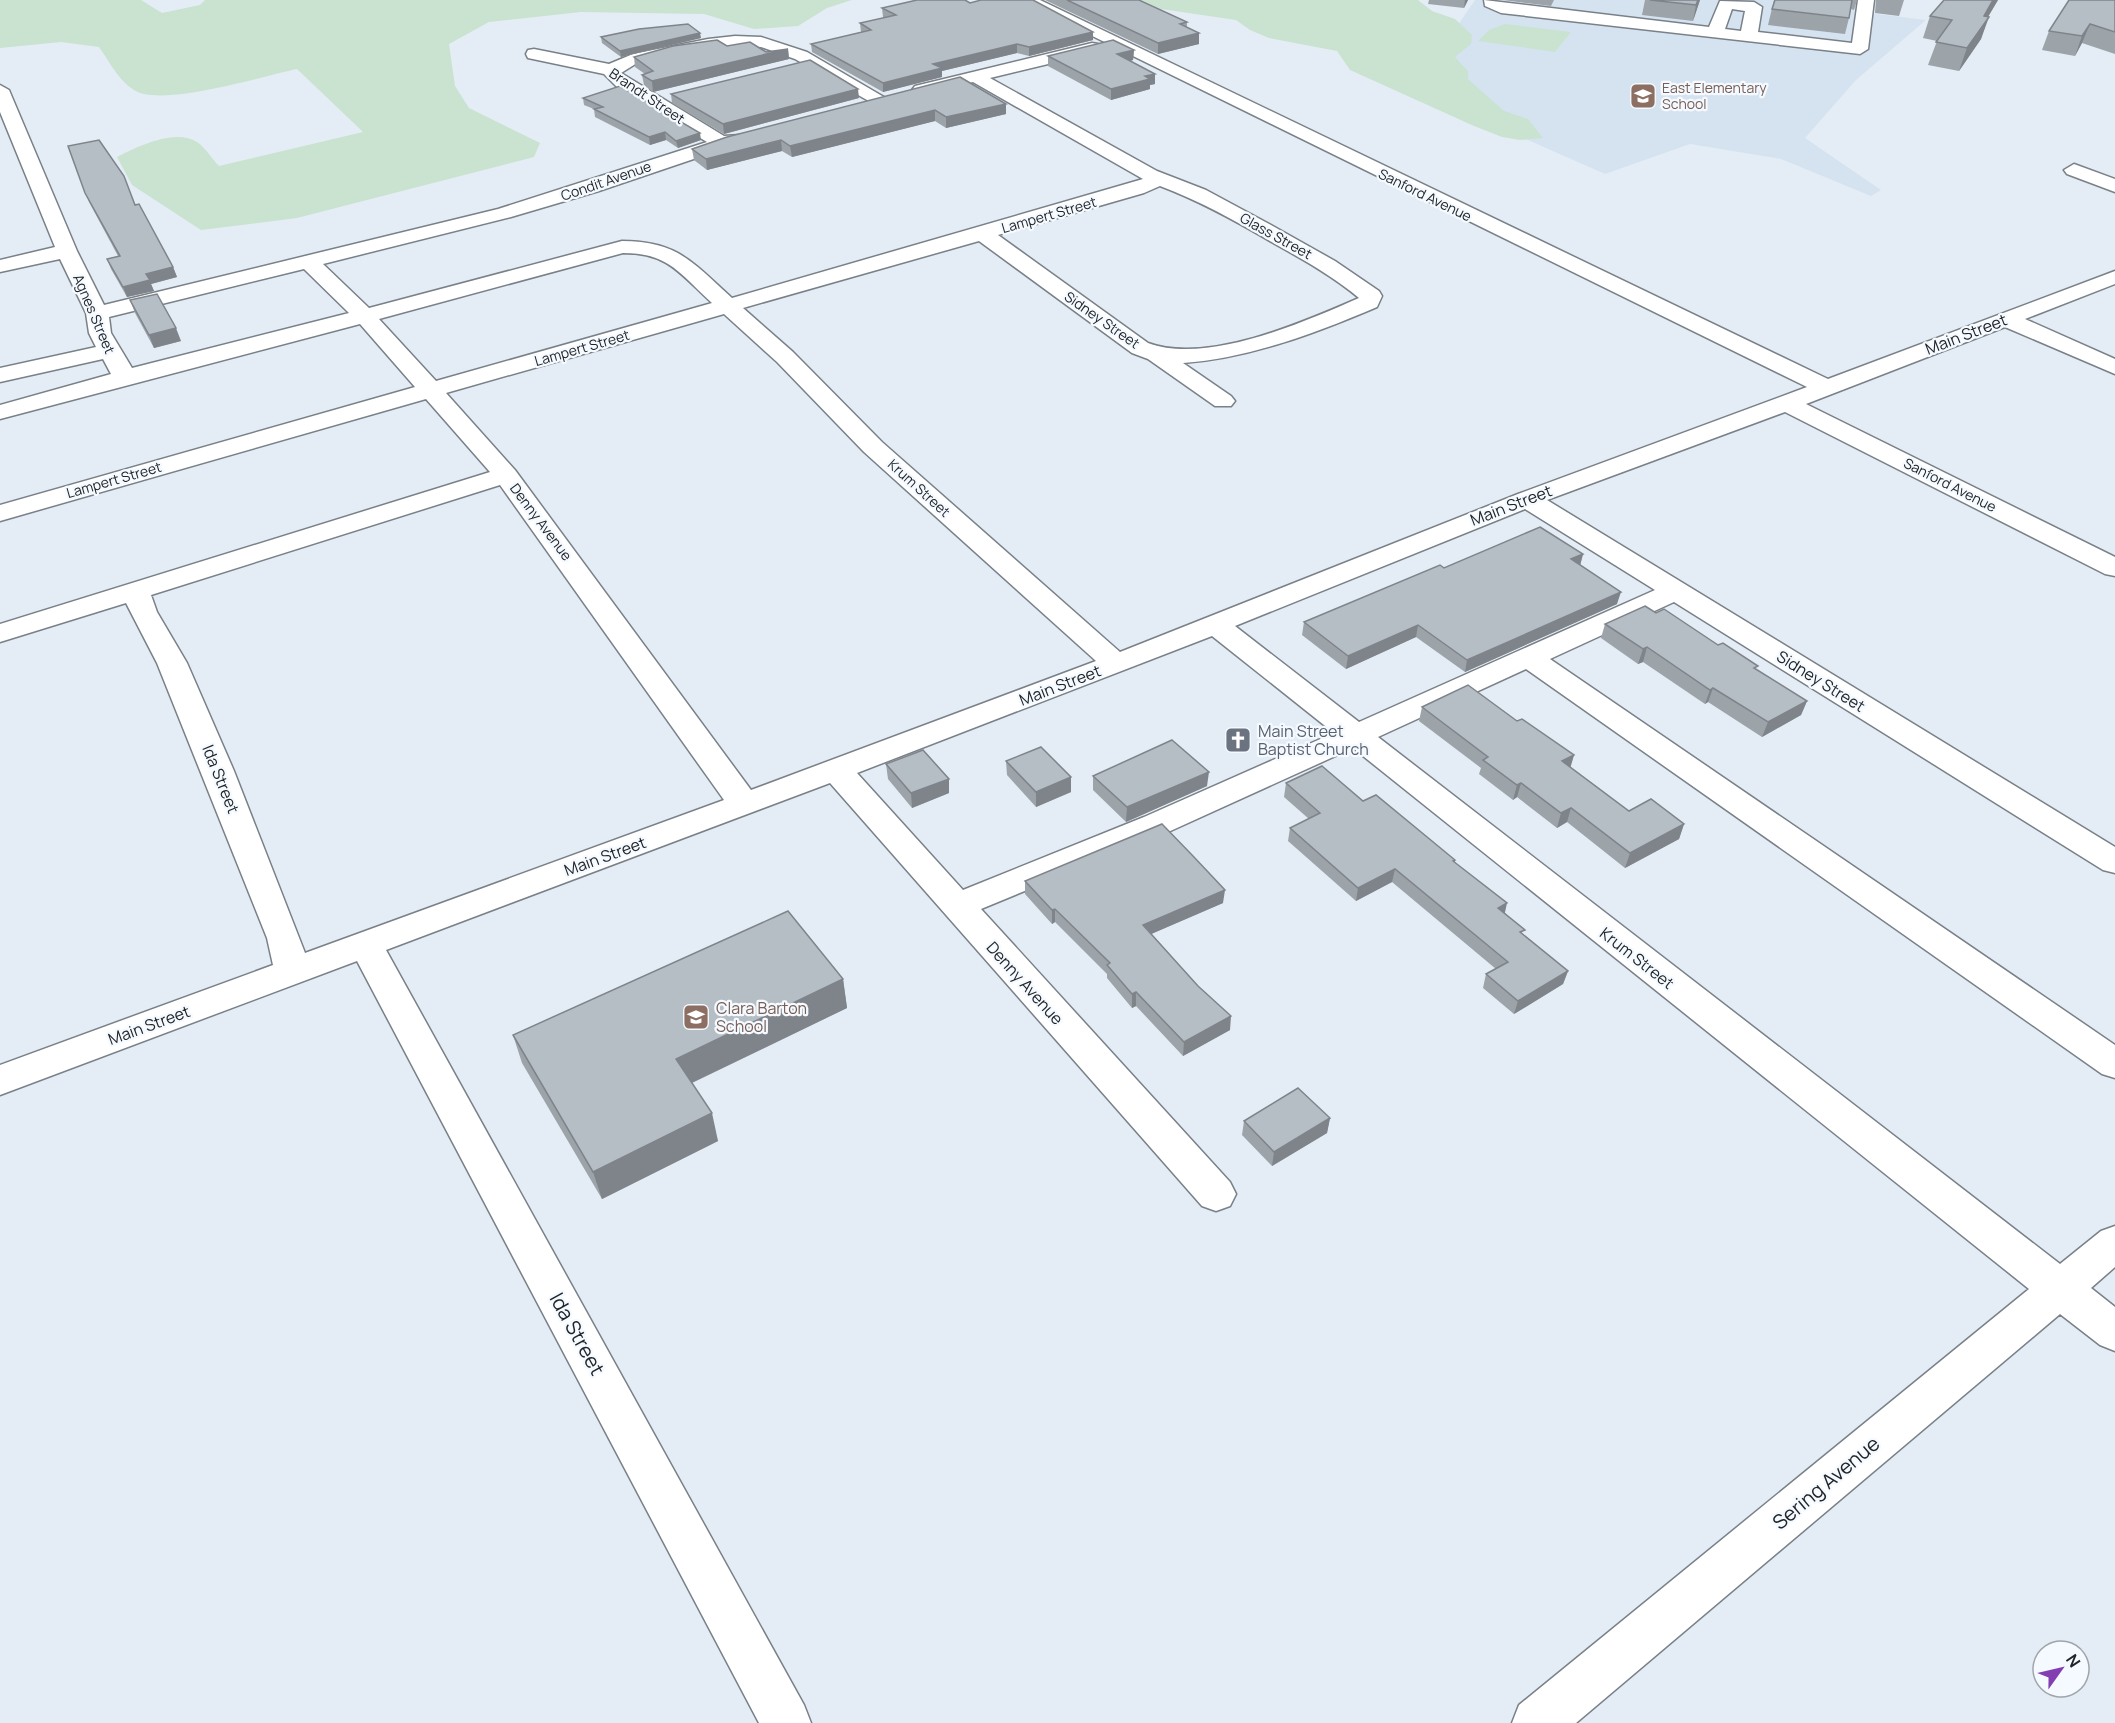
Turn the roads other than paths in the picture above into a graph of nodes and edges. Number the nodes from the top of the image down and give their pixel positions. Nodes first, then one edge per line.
1 (1027, 0) edge
2 (1492, 0) edge
3 (1617, 0) edge
4 (1866, 0) edge
5 (1573, 7) edge
6 (1609, 19) junction
7 (1716, 30) junction
8 (1749, 34) junction
9 (1113, 43) junction
10 (534, 54) dead end
11 (811, 62) junction
12 (788, 68) edge
13 (612, 70) junction
14 (974, 76) junction
15 (0, 90) edge
16 (673, 95) edge
17 (650, 100) junction
18 (880, 100) junction
19 (849, 108) edge
20 (753, 134) edge
21 (721, 142) junction
22 (2074, 170) dead end
23 (1152, 176) junction
24 (2115, 186) edge
25 (983, 234) junction
26 (67, 251) junction
27 (309, 262) junction
28 (0, 266) edge
29 (2115, 277) edge
30 (729, 306) junction
31 (97, 313) junction
32 (365, 316) junction
33 (2006, 319) junction
34 (108, 351) junction
35 (1156, 354) junction
36 (2115, 368) edge
37 (0, 375) edge
38 (129, 376) junction
39 (1825, 387) junction
40 (431, 390) junction
41 (1223, 401) dead end
42 (1786, 403) junction
43 (0, 412) edge
44 (506, 475) junction
45 (1527, 499) junction
46 (0, 513) edge
47 (2115, 568) edge
48 (136, 591) junction
49 (1676, 591) junction
50 (1215, 624) junction
51 (0, 633) edge
52 (1528, 657) junction
53 (1116, 664) junction
54 (1353, 735) junction
55 (836, 770) junction
56 (744, 804) junction
57 (2115, 862) edge
58 (956, 906) junction
59 (366, 946) junction
60 (293, 973) junction
61 (2115, 1064) edge
62 (0, 1080) edge
63 (1216, 1194) dead end
64 (2115, 1243) edge
65 (2060, 1290) junction
66 (2115, 1332) edge
67 (786, 1723) edge
68 (1537, 1723) edge

1 - 9 street, Sanford Avenue
2 - 5 street
3 - 6 street
4 - 8 street
5 - 6 street
6 - 7 street
7 - 8 street
7 - 8 street
9 - 14 street
9 - 39 street, Sanford Avenue
10 - 13 street, Brandt Street
11 - 12 street
11 - 13 street
11 - 18 street
13 - 17 street, Brandt Street
14 - 18 street
14 - 23 street, Glass Street
15 - 26 street, Agnes Street
16 - 17 street
17 - 21 street, Brandt Street
18 - 19 street
20 - 21 street, Condit Avenue
21 - 27 street, Condit Avenue
22 - 24 street
23 - 25 street, Lampert Street
23 - 35 street, Glass Street
25 - 30 street, Lampert Street
25 - 35 street, Sidney Street
26 - 28 street
26 - 31 street, Agnes Street
27 - 31 street, Condit Avenue
27 - 32 street, Denny Avenue
29 - 33 street, Main Street
30 - 32 street, Krum Street
30 - 40 street, Lampert Street
30 - 53 street, Krum Street
31 - 34 street, Agnes Street
32 - 38 street
32 - 40 street, Denny Avenue
33 - 36 street
33 - 39 street, Main Street
34 - 37 street
34 - 38 street, Agnes Street
35 - 41 street, Sidney Street
38 - 43 street
39 - 42 street, Main Street
40 - 44 street, Denny Avenue
40 - 46 street, Lampert Street
42 - 45 street, Main Street
42 - 47 street, Sanford Avenue
44 - 48 street
44 - 56 street, Denny Avenue
45 - 49 street, Sidney Street
45 - 50 street, Main Street
48 - 51 street
48 - 60 street, Ida Street
49 - 52 street
49 - 57 street, Sidney Street
50 - 53 street, Main Street
50 - 54 street, Krum Street
52 - 54 street
52 - 61 street
53 - 55 street, Main Street
54 - 58 street
54 - 65 street, Krum Street
55 - 56 street, Main Street
55 - 58 street, Denny Avenue
56 - 59 street, Main Street
58 - 63 street, Denny Avenue
59 - 60 street, Main Street
59 - 67 street, Ida Street
60 - 62 street, Main Street
64 - 65 street, Sering Avenue
65 - 66 street, Krum Street
65 - 68 street, Sering Avenue

